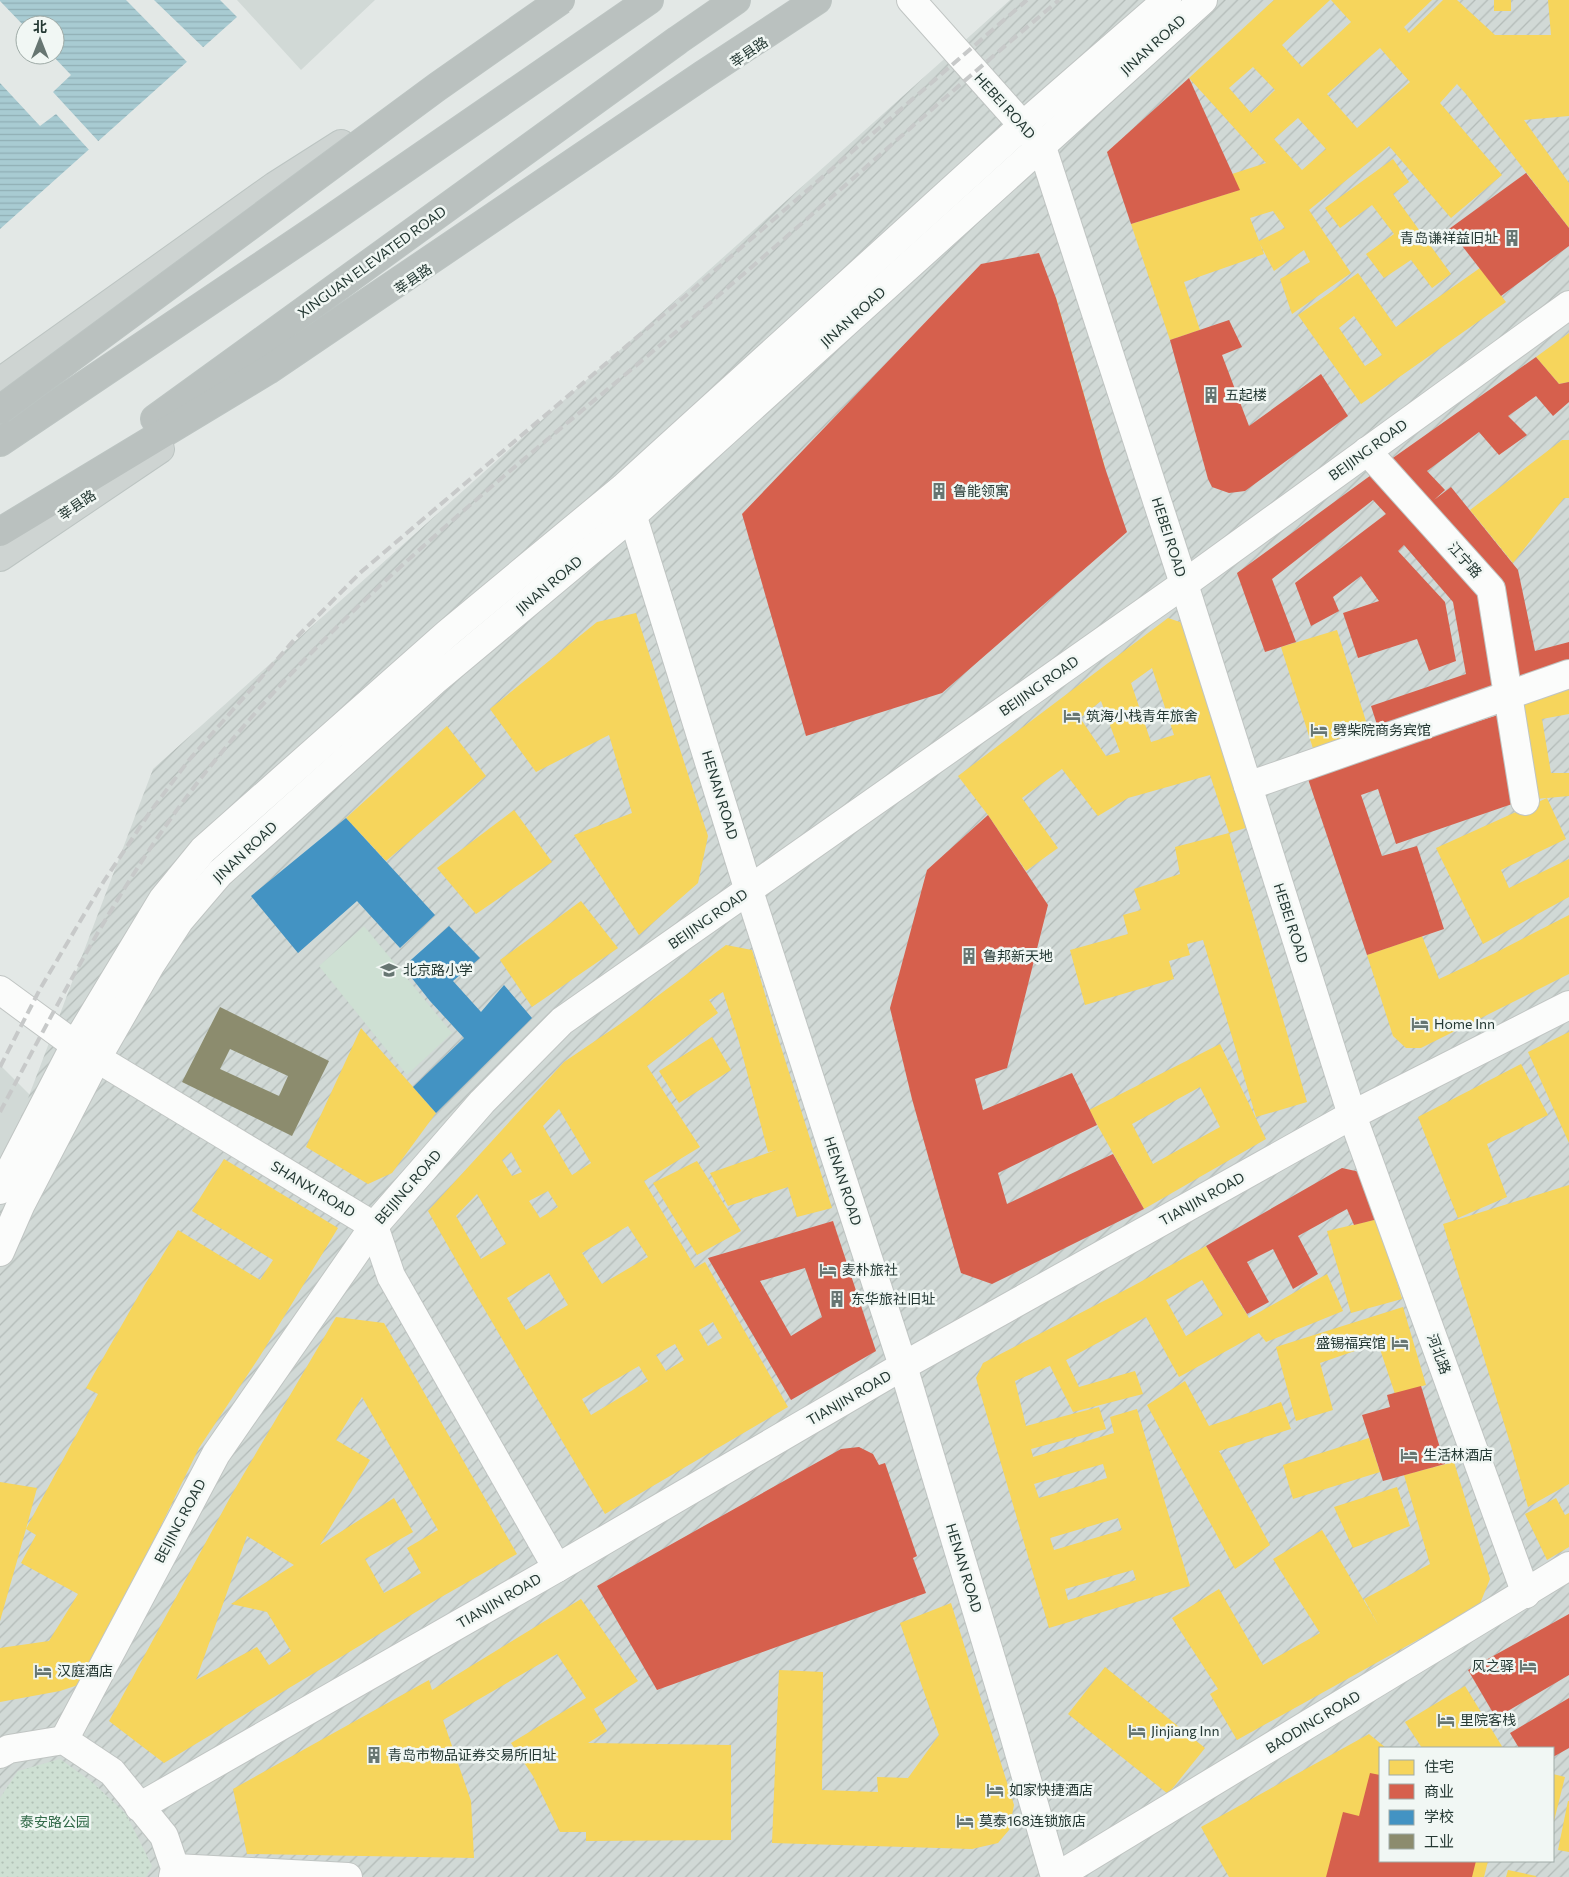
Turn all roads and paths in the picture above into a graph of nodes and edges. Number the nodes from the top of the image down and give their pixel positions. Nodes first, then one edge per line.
1 (561, 0) edge
2 (565, 0) edge
3 (649, 0) edge
4 (736, 0) edge
5 (817, 0) edge
6 (826, 0) edge
7 (911, 0) edge
8 (1167, 0) edge
9 (1203, 0) edge
10 (1022, 126) junction
11 (1042, 147) junction
12 (1569, 305) edge
13 (0, 382) edge
14 (0, 410) edge
15 (0, 442) edge
16 (1367, 451) junction
17 (623, 488) junction
18 (633, 515) junction
19 (3, 530) edge
20 (0, 557) edge
21 (1184, 584) junction
22 (1569, 674) edge
23 (1508, 695) junction
24 (1248, 786) junction
25 (1525, 801) dead end
26 (749, 891) junction
27 (0, 990) edge
28 (1569, 1005) edge
29 (86, 1052) junction
30 (1352, 1115) junction
31 (0, 1190) edge
32 (374, 1226) junction
33 (0, 1252) edge
34 (902, 1366) junction
35 (1569, 1566) edge
36 (557, 1568) junction
37 (1526, 1594) junction
38 (64, 1740) junction
39 (0, 1754) edge
40 (139, 1806) junction
41 (174, 1872) edge
42 (348, 1877) edge
43 (1055, 1877) edge

1 - 14 highway, bridge
2 - 13 main road
3 - 15 highway
4 - 19 highway, XINGUAN ELEVATED ROAD
5 - 19 highway
6 - 20 main road, 莘县路
7 - 10 street, HEBEI ROAD
8 - 10 street, JINAN ROAD
9 - 11 street, JINAN ROAD
10 - 11 street, HEBEI ROAD
10 - 17 street, JINAN ROAD
11 - 18 street, JINAN ROAD
11 - 21 street, HEBEI ROAD
12 - 16 street, BEIJING ROAD
16 - 21 street, BEIJING ROAD
16 - 23 street, 江宁路
17 - 18 street, HENAN ROAD
17 - 29 street, JINAN ROAD
18 - 26 street, HENAN ROAD
18 - 29 street, JINAN ROAD
21 - 24 street, HEBEI ROAD
21 - 26 street, BEIJING ROAD
22 - 23 street
23 - 24 street
23 - 25 street, 江宁路
24 - 30 street, HEBEI ROAD
26 - 32 street, BEIJING ROAD
26 - 34 street, HENAN ROAD
27 - 29 street, SHANXI ROAD
28 - 30 street, TIANJIN ROAD
29 - 31 street, JINAN ROAD
29 - 32 street, SHANXI ROAD
29 - 33 street, JINAN ROAD
30 - 34 street, TIANJIN ROAD
30 - 37 street, 河北路
32 - 36 street
32 - 38 street, BEIJING ROAD
34 - 36 street, TIANJIN ROAD
34 - 43 street, HENAN ROAD
35 - 37 street, BAODING ROAD
36 - 40 street, TIANJIN ROAD
37 - 43 street, BAODING ROAD
38 - 39 street
38 - 40 street
40 - 41 street
41 - 42 street

